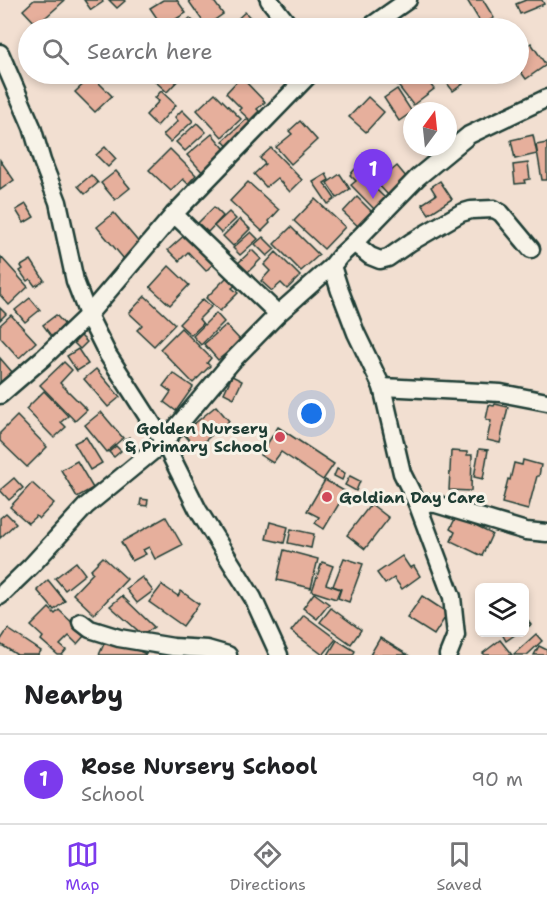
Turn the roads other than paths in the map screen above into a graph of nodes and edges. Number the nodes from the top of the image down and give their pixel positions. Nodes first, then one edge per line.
1 (269, 0) edge
2 (408, 0) edge
3 (283, 18) edge
4 (382, 18) edge
5 (0, 53) edge
6 (300, 84) edge
7 (547, 98) edge
8 (174, 214) junction
9 (354, 243) junction
10 (531, 249) dead end
11 (332, 266) junction
12 (278, 314) junction
13 (88, 315) junction
14 (382, 387) junction
15 (0, 395) edge
16 (547, 402) edge
17 (164, 442) junction
18 (417, 503) junction
19 (547, 533) edge
20 (0, 596) edge
21 (81, 622) dead end
22 (228, 655) edge
23 (279, 655) edge
24 (448, 655) edge

1 - 3 street
2 - 4 street
5 - 13 street
6 - 8 street
7 - 9 street
8 - 12 street
8 - 13 street
9 - 10 street
9 - 11 street
11 - 12 street
11 - 14 street
12 - 17 street
13 - 15 street
13 - 17 street
14 - 16 street
14 - 18 street
17 - 20 street
17 - 23 street
18 - 19 street
18 - 24 street
21 - 22 street

